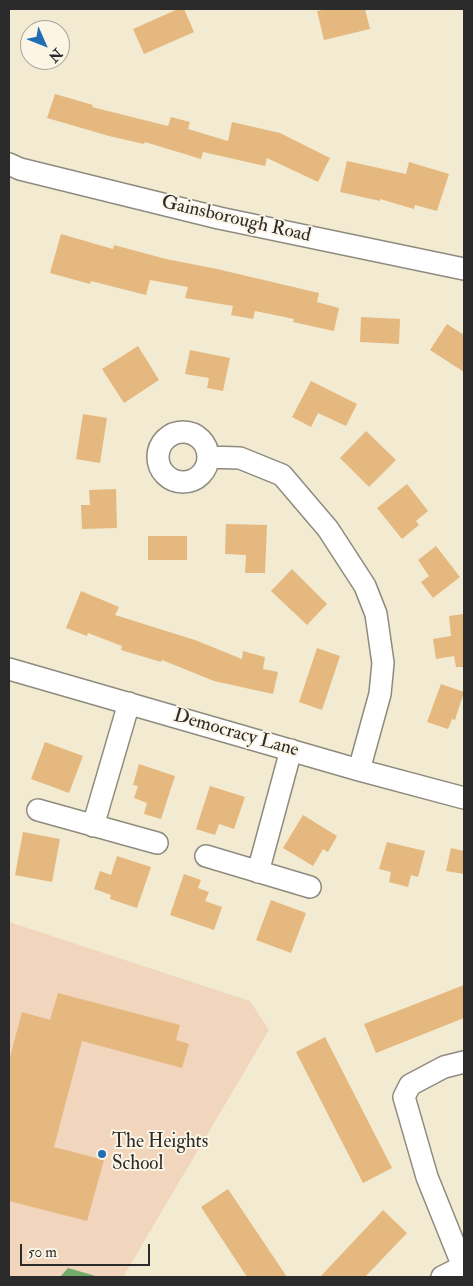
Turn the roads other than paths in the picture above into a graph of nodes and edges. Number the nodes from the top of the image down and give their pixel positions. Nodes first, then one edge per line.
1 (9, 164) edge
2 (464, 269) edge
3 (208, 457) dead end
4 (9, 669) edge
5 (129, 704) junction
6 (291, 750) junction
7 (360, 770) junction
8 (464, 798) edge
9 (38, 810) dead end
10 (94, 826) junction
11 (157, 843) dead end
12 (206, 856) dead end
13 (258, 872) junction
14 (310, 887) dead end
15 (464, 1062) edge
16 (464, 1267) edge
17 (442, 1277) edge

1 - 2 street, Gainsborough Road
3 - 7 street
4 - 5 street, Democracy Lane
5 - 6 street, Democracy Lane
5 - 10 street
6 - 7 street, Democracy Lane
6 - 13 street
7 - 8 street, Democracy Lane
9 - 10 street
10 - 11 street
12 - 13 street
13 - 14 street
15 - 16 street
16 - 17 street

